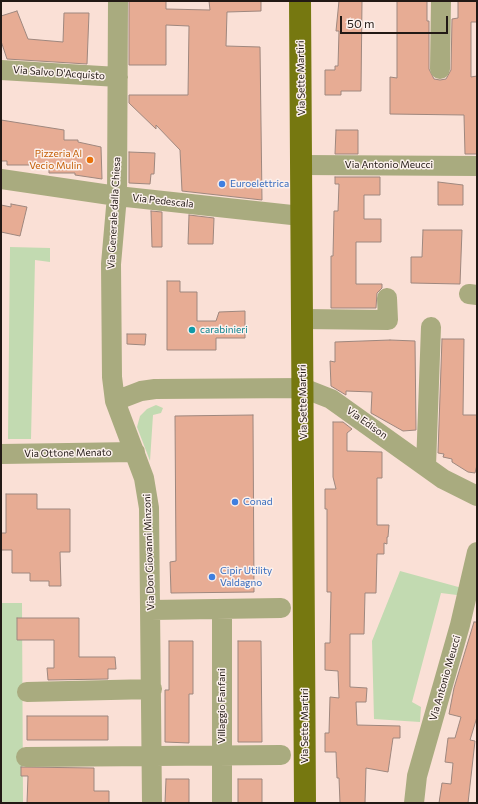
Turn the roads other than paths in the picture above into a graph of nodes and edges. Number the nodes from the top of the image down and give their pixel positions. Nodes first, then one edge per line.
1 (118, 1) edge
2 (300, 1) edge
3 (441, 1) edge
4 (440, 69) dead end
5 (1, 70) edge
6 (118, 77) junction
7 (302, 165) junction
8 (477, 166) edge
9 (1, 179) edge
10 (117, 196) junction
11 (301, 216) junction
12 (387, 298) dead end
13 (303, 319) junction
14 (431, 327) dead end
15 (303, 388) junction
16 (115, 401) junction
17 (135, 452) junction
18 (1, 454) edge
19 (426, 466) junction
20 (477, 496) edge
21 (477, 552) edge
22 (281, 608) dead end
23 (222, 609) junction
24 (151, 610) junction
25 (152, 689) junction
26 (27, 692) dead end
27 (153, 755) junction
28 (222, 755) junction
29 (281, 755) dead end
30 (26, 757) dead end
31 (152, 803) edge
32 (222, 803) edge
33 (305, 803) edge
34 (414, 803) edge

1 - 6 street, Via Generale dalla Chiesa
2 - 7 main road, Via Sette Martiri
3 - 4 street
5 - 6 street, Via Salvo D'Acquisto
6 - 10 street, Via Generale dalla Chiesa
7 - 8 street, Via Antonio Meucci
7 - 11 main road, Via Sette Martiri
9 - 10 street, Via Pedescala
10 - 11 street, Via Pedescala
10 - 16 street, Via Generale dalla Chiesa
11 - 13 main road, Via Sette Martiri
12 - 13 street
13 - 15 main road, Via Sette Martiri
14 - 19 street
15 - 16 street
15 - 19 street, Via Edison
15 - 33 main road, Via Sette Martiri
16 - 17 street, Via Don Giovanni Minzoni
17 - 18 street, Via Ottone Menato
17 - 24 street, Via Don Giovanni Minzoni
19 - 20 street, Via Edison
21 - 34 street, Via Antonio Meucci
22 - 23 street
23 - 24 street
23 - 28 street, Villaggio Fanfani
24 - 25 street, Via Don Giovanni Minzoni
25 - 26 street
25 - 27 street, Via Don Giovanni Minzoni
27 - 28 street
27 - 30 street
27 - 31 street, Via Don Giovanni Minzoni
28 - 29 street
28 - 32 street, Villaggio Fanfani

